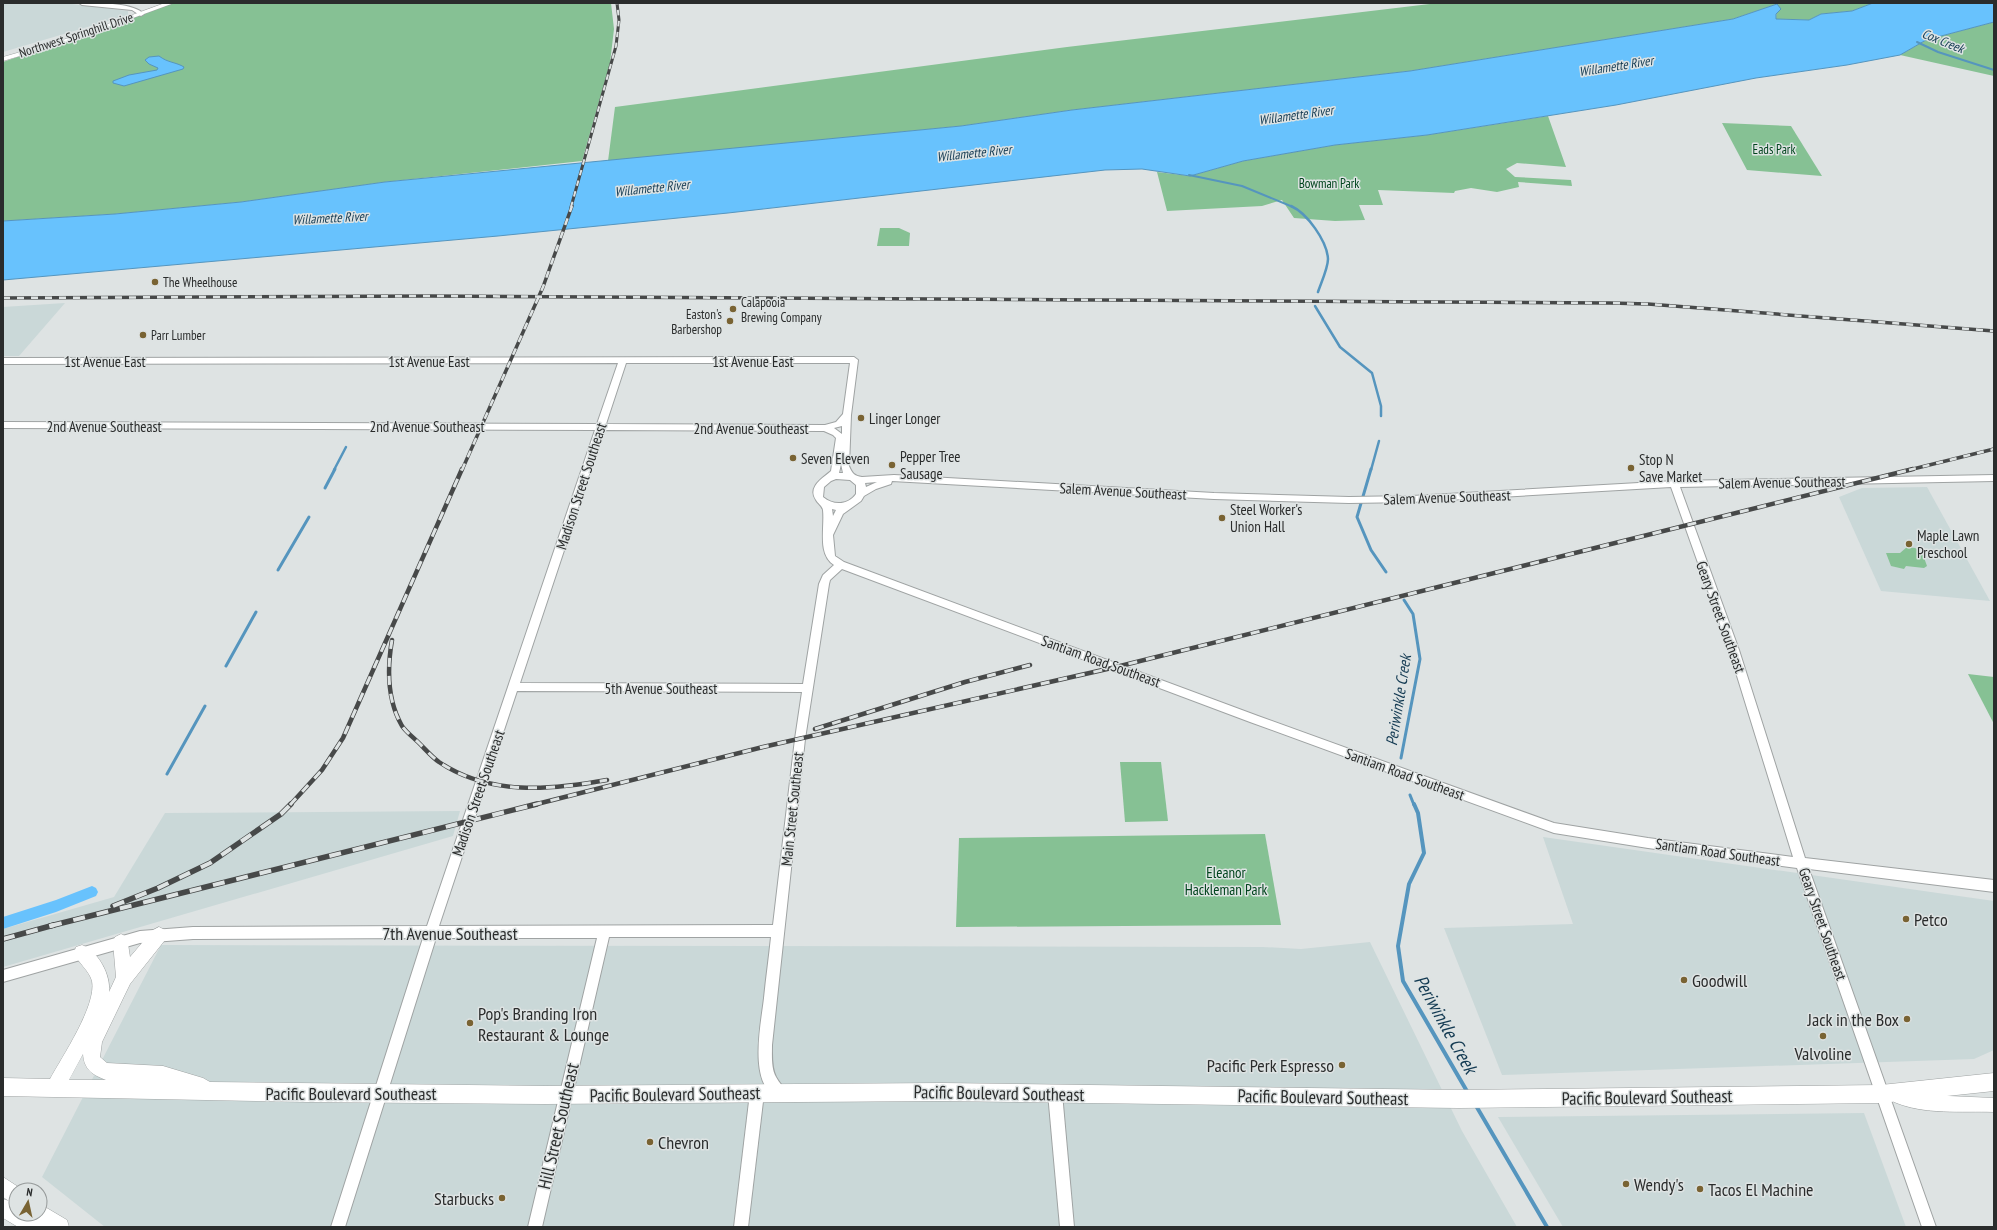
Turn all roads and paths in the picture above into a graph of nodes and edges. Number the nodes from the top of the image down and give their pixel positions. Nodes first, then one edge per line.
1 (82, 3) edge
2 (171, 3) edge
3 (141, 14) junction
4 (3, 59) edge
5 (3, 361) edge
6 (623, 361) junction
7 (847, 415) junction
8 (3, 426) edge
9 (601, 427) junction
10 (825, 428) junction
11 (829, 478) junction
12 (854, 478) junction
13 (1994, 478) edge
14 (900, 479) junction
15 (1674, 484) junction
16 (861, 494) junction
17 (826, 504) junction
18 (848, 505) junction
19 (830, 534) junction
20 (841, 565) junction
21 (515, 687) junction
22 (807, 688) junction
23 (1801, 863) junction
24 (1994, 886) edge
25 (779, 931) junction
26 (431, 933) junction
27 (604, 933) junction
28 (158, 936) junction
29 (121, 942) junction
30 (82, 953) junction
31 (3, 976) edge
32 (124, 978) junction
33 (1994, 1082) edge
34 (3, 1086) edge
35 (55, 1087) junction
36 (219, 1092) junction
37 (757, 1093) junction
38 (780, 1093) junction
39 (1055, 1093) junction
40 (379, 1094) junction
41 (1882, 1094) junction
42 (566, 1095) junction
43 (1994, 1105) edge
44 (3, 1208) edge
45 (48, 1219) edge
46 (48, 1227) edge
47 (60, 1227) edge
48 (338, 1227) edge
49 (535, 1227) edge
50 (741, 1227) edge
51 (1068, 1227) edge
52 (1929, 1227) edge

1 - 3 main road
2 - 3 main road, Northwest Springhill Drive
3 - 4 main road, Northwest Springhill Drive
5 - 6 main road, 1st Avenue East
6 - 7 main road, 1st Avenue East
6 - 9 main road, Madison Street Southeast
7 - 10 main road, 2nd Avenue Southeast
7 - 12 main road
8 - 9 main road, 2nd Avenue Southeast
9 - 10 main road, 2nd Avenue Southeast
9 - 21 main road, Madison Street Southeast
10 - 11 main road
11 - 12 main road
11 - 17 main road
12 - 14 main road, Salem Avenue Southeast
12 - 16 main road
13 - 15 main road, Salem Avenue Southeast
14 - 15 main road, Salem Avenue Southeast
14 - 16 main road, Salem Avenue Southeast
15 - 23 main road, Geary Street Southeast
16 - 18 main road
17 - 18 main road
17 - 19 main road
18 - 19 main road
19 - 20 main road
20 - 22 main road, Main Street Southeast
20 - 23 main road, Santiam Road Southeast
21 - 22 main road, 5th Avenue Southeast
21 - 26 main road, Madison Street Southeast
22 - 25 main road, Main Street Southeast
23 - 24 main road, Santiam Road Southeast
23 - 41 main road, Geary Street Southeast
25 - 27 main road, 7th Avenue Southeast
25 - 38 main road, Main Street Southeast
26 - 27 main road, 7th Avenue Southeast
26 - 28 main road, 7th Avenue Southeast
26 - 40 main road, Madison Street Southeast
27 - 42 main road, Hill Street Southeast
28 - 29 main road, 7th Avenue Southeast
28 - 32 highway
29 - 30 main road, 7th Avenue Southeast
29 - 32 highway
30 - 31 main road, 7th Avenue Southeast
30 - 35 highway
32 - 36 highway
33 - 41 highway, Pacific Boulevard Southeast
34 - 35 highway, Pacific Boulevard Southeast
35 - 36 highway, Pacific Boulevard Southeast
36 - 40 highway, Pacific Boulevard Southeast
37 - 38 highway, Pacific Boulevard Southeast
37 - 42 highway, Pacific Boulevard Southeast
37 - 50 main road
38 - 39 highway, Pacific Boulevard Southeast
39 - 41 highway, Pacific Boulevard Southeast
39 - 51 main road
40 - 42 highway, Pacific Boulevard Southeast
40 - 48 main road, Madison Street Southeast
41 - 43 main road
41 - 52 main road, Geary Street Southeast
42 - 49 main road, Hill Street Southeast
44 - 46 highway
45 - 47 highway

